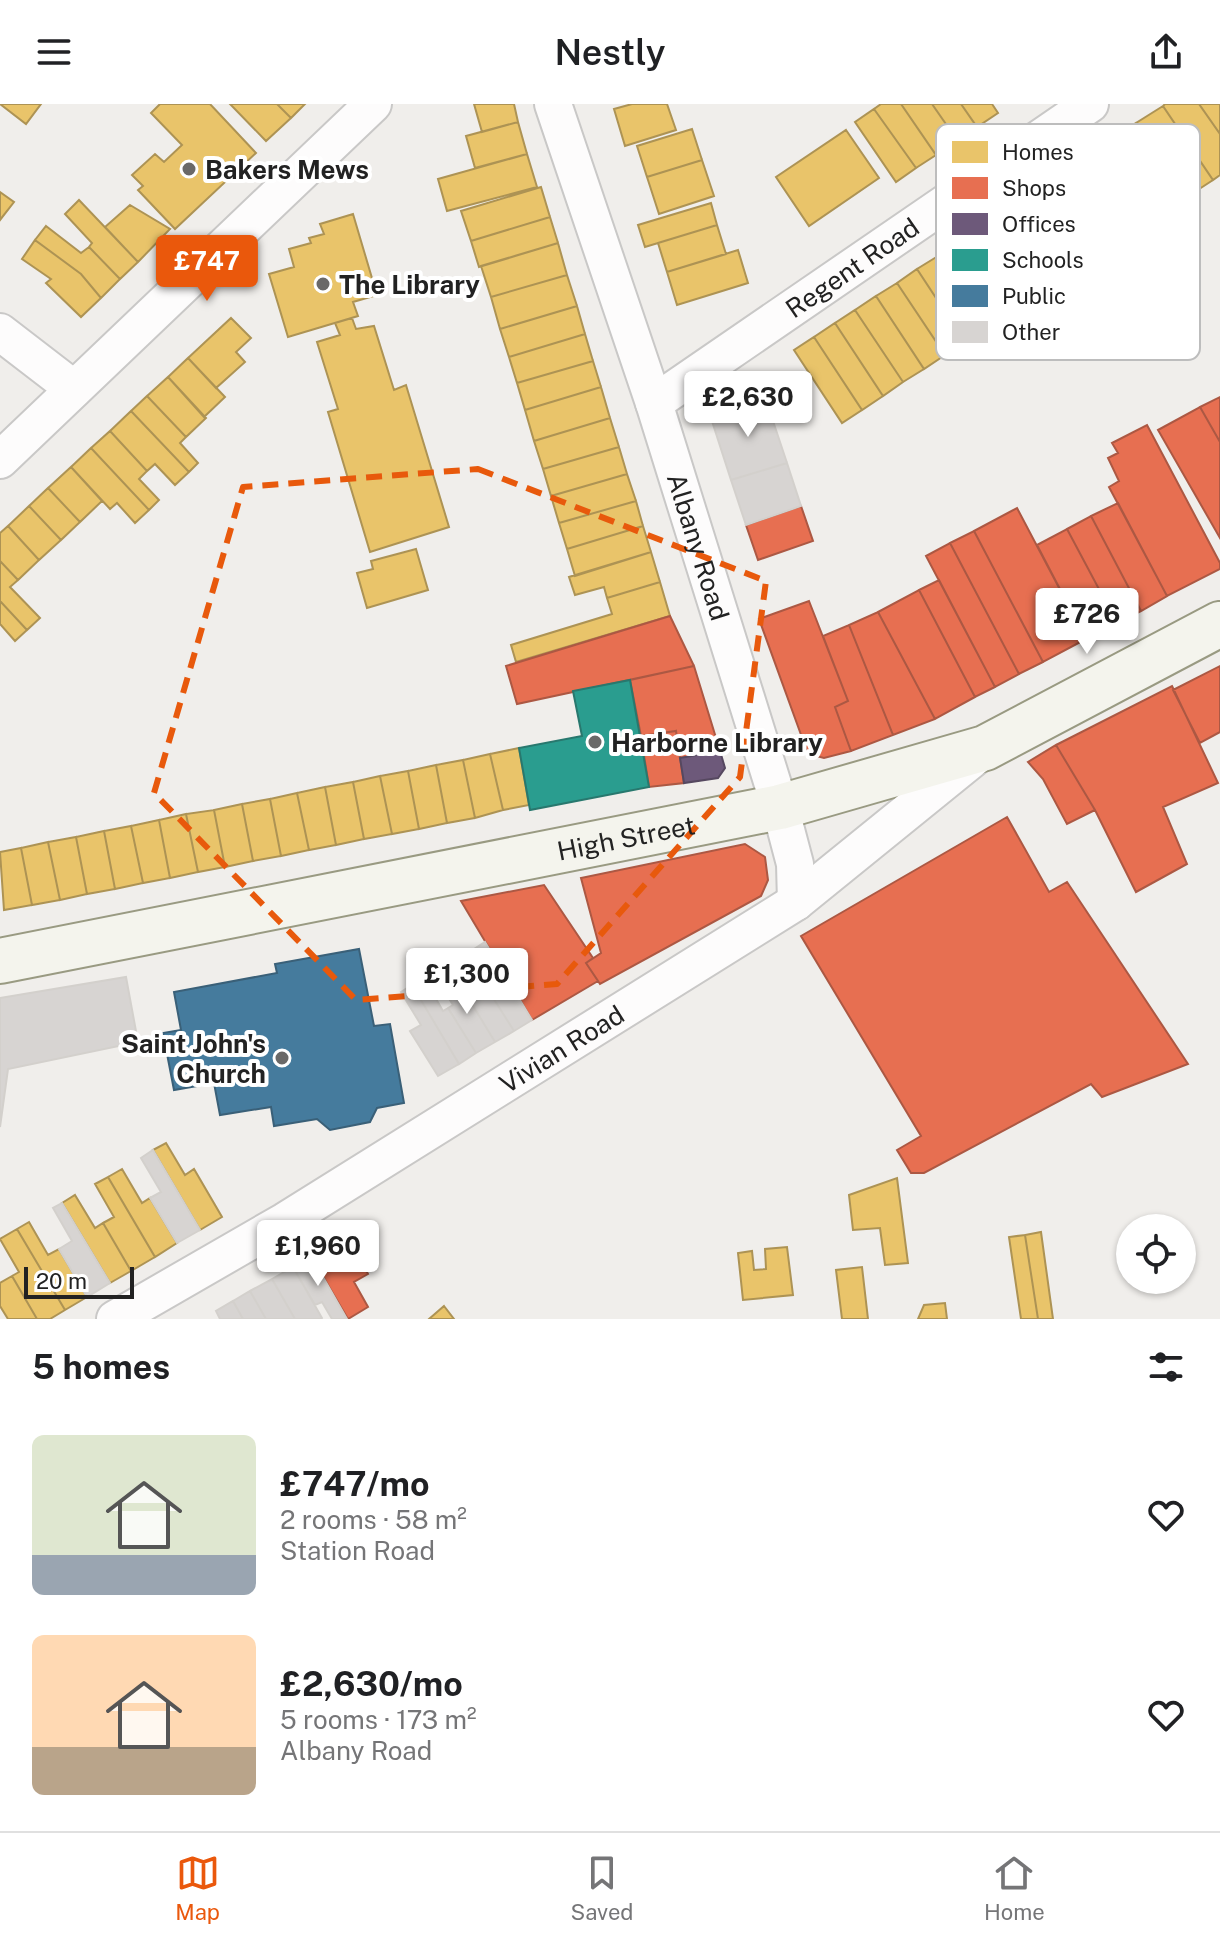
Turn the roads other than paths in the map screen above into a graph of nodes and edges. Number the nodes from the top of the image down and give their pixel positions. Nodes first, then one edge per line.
1 (373, 104) edge
2 (553, 104) edge
3 (1090, 104) edge
4 (1061, 124) edge
5 (936, 210) edge
6 (0, 332) edge
7 (74, 389) junction
8 (654, 403) junction
9 (0, 460) edge
10 (1220, 624) edge
11 (985, 748) junction
12 (780, 807) junction
13 (796, 902) junction
14 (0, 961) edge
15 (115, 1319) edge

1 - 7 street
2 - 8 street, Albany Road
3 - 4 street, Regent Road
5 - 8 street, Regent Road
6 - 7 street
7 - 9 street
8 - 12 street, Albany Road
10 - 11 main road, High Street
11 - 12 main road, High Street
11 - 13 street, Vivian Road
12 - 13 street, Albany Road
12 - 14 main road, High Street
13 - 15 street, Vivian Road

